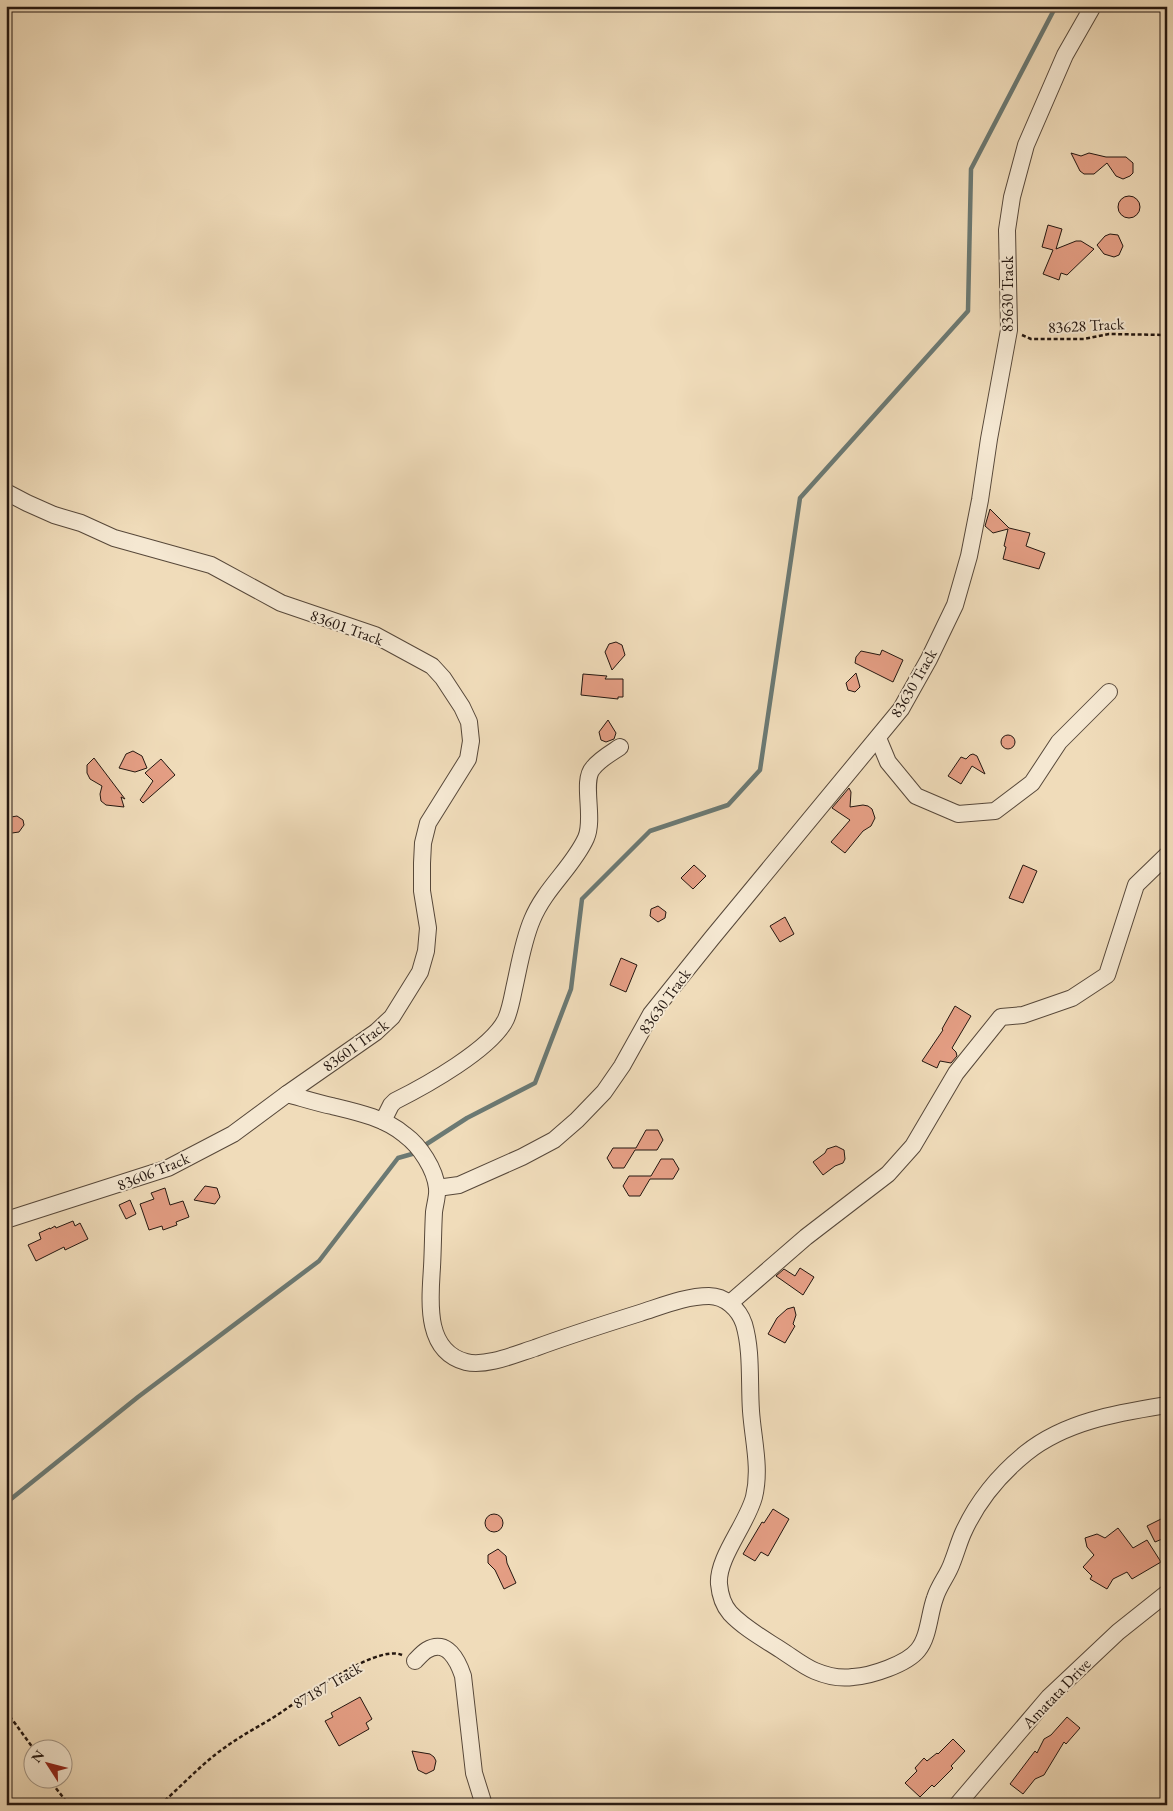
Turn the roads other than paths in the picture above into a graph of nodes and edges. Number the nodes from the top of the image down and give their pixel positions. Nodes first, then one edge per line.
1 (1092, 6) edge
2 (6, 492) edge
3 (1109, 692) dead end
4 (878, 738) junction
5 (620, 747) dead end
6 (1167, 855) edge
7 (286, 1094) junction
8 (383, 1121) junction
9 (437, 1188) junction
10 (6, 1220) edge
11 (730, 1304) junction
12 (1167, 1404) edge
13 (1167, 1593) edge
14 (415, 1662) road end
15 (484, 1805) edge
16 (957, 1805) edge

1 - 4 street, 83630 Track
2 - 7 street, 83601 Track
3 - 4 street
4 - 9 street, 83630 Track
5 - 8 street
6 - 11 street
7 - 8 street
7 - 10 street, 83606 Track
8 - 9 street
9 - 11 street
11 - 12 street
13 - 16 street, Amatata Drive
14 - 15 street

